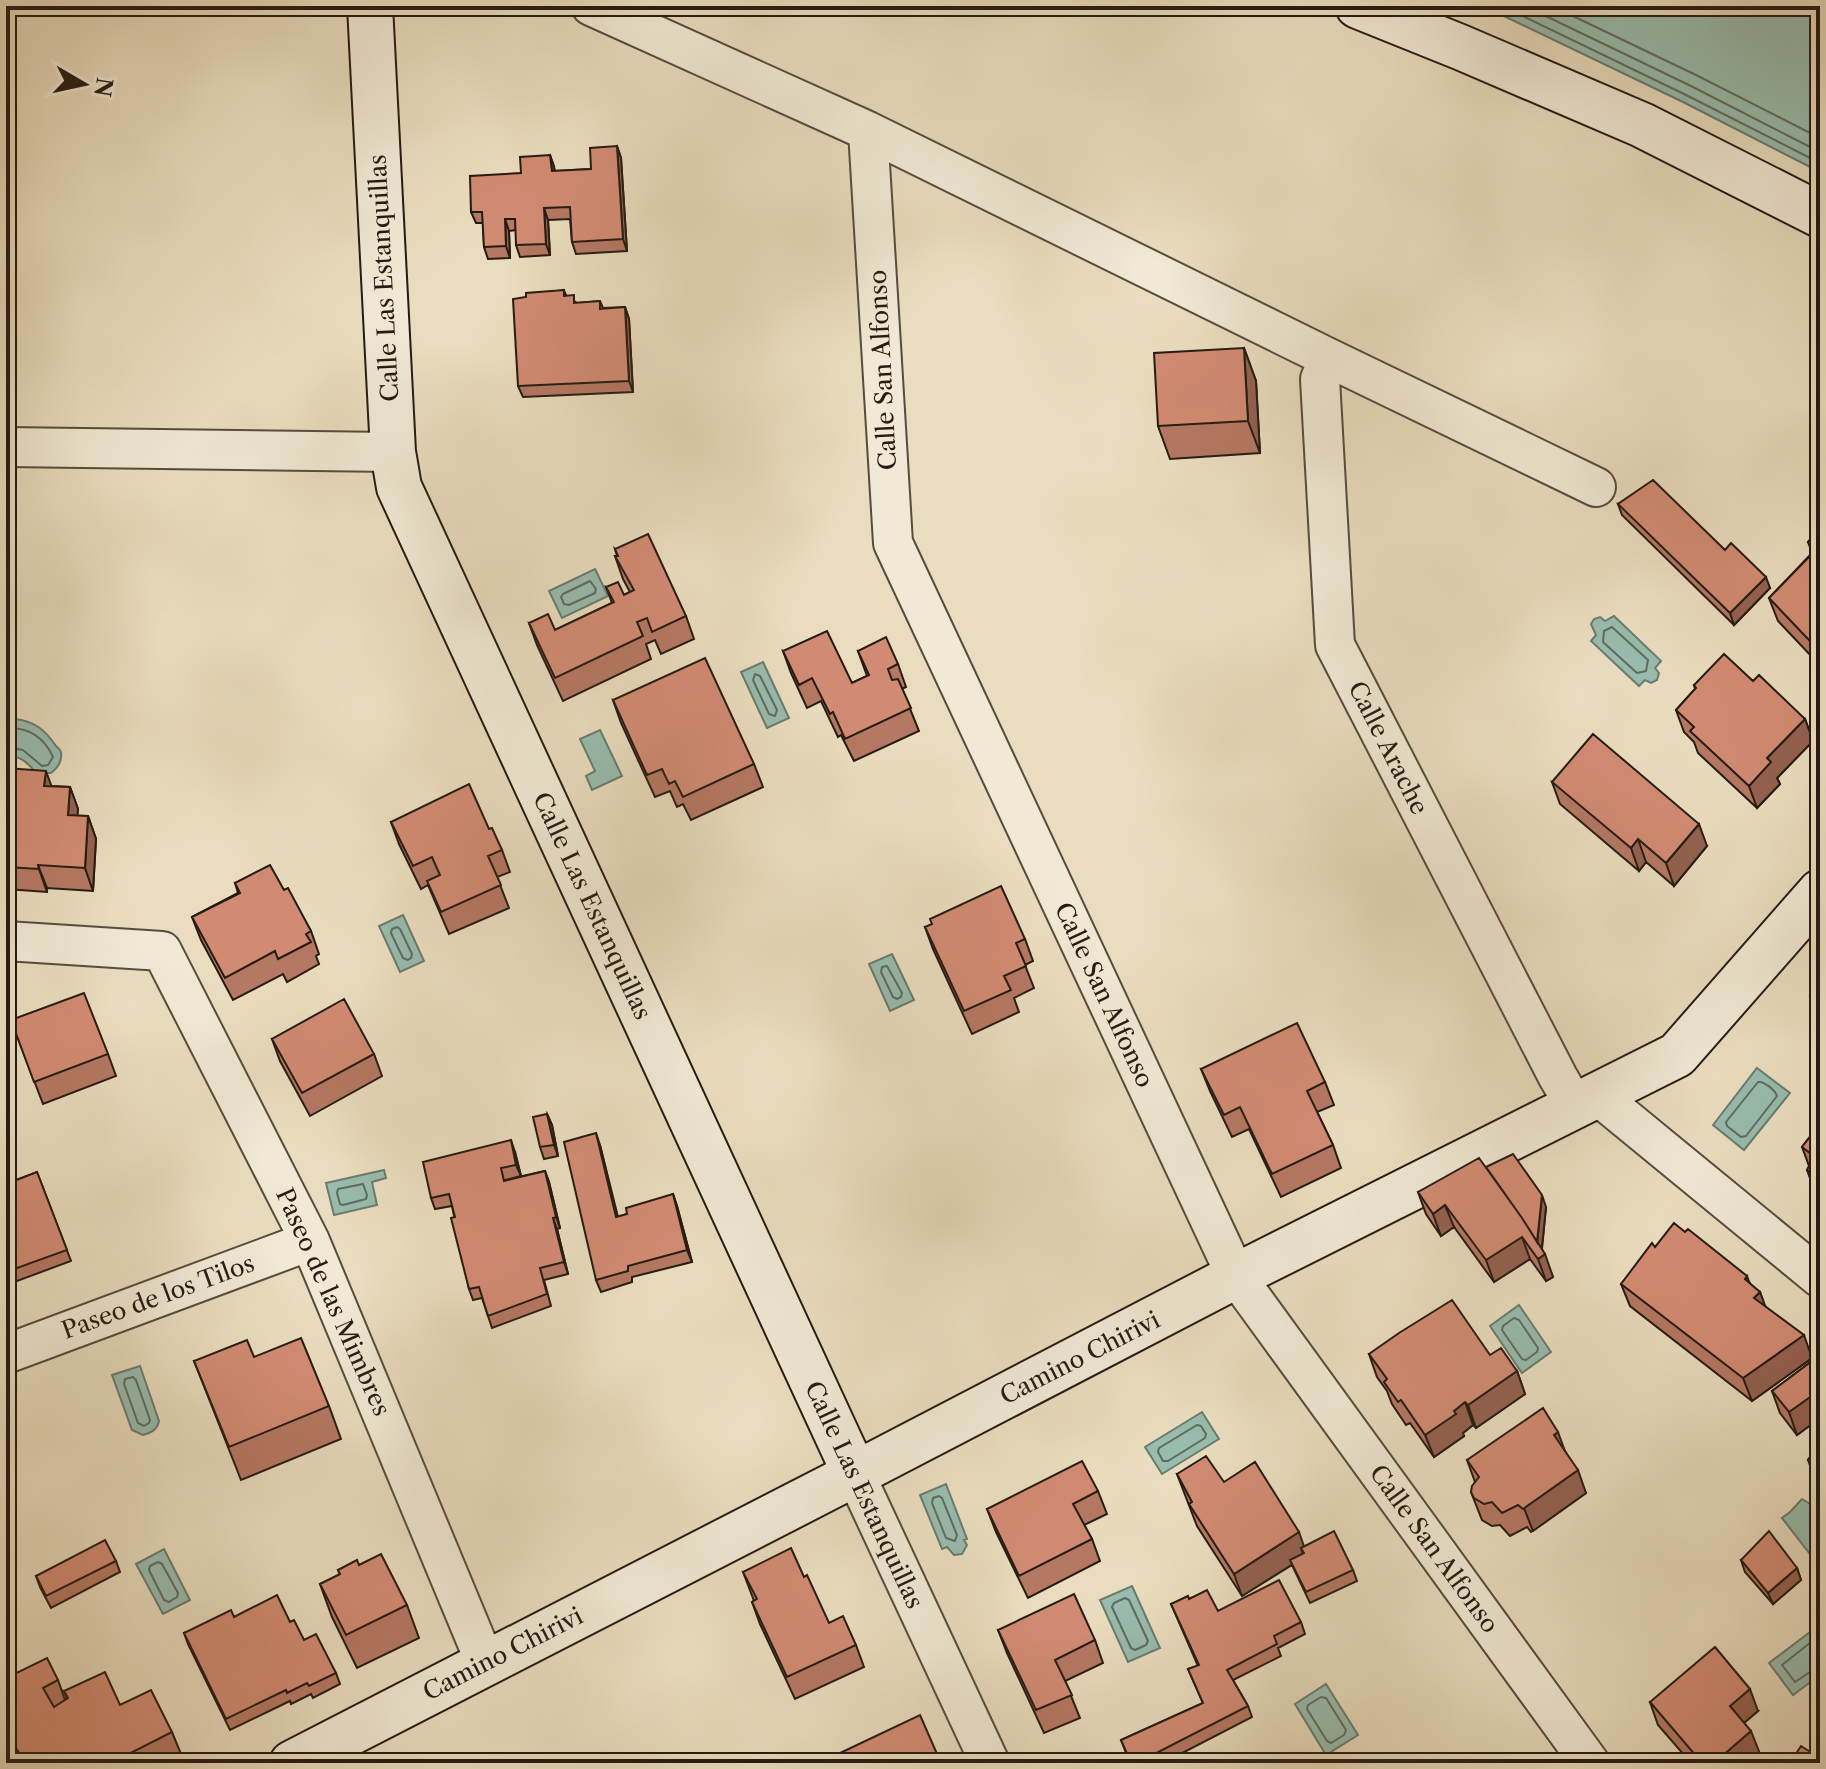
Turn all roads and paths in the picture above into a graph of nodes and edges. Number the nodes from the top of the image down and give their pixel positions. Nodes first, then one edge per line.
1 (370, 6) edge
2 (591, 6) edge
3 (1358, 6) edge
4 (868, 131) junction
5 (1820, 215) edge
6 (1329, 358) junction
7 (6, 447) edge
8 (393, 452) junction
9 (1596, 487) dead end
10 (1820, 892) edge
11 (6, 941) edge
12 (1586, 1101) junction
13 (310, 1241) junction
14 (1236, 1276) junction
15 (1820, 1278) edge
16 (6, 1354) edge
17 (855, 1474) junction
18 (485, 1662) junction
19 (292, 1763) edge
20 (990, 1763) edge
21 (1590, 1763) edge

1 - 8 street, Calle Las Estanquillas
2 - 4 street
3 - 5 street
4 - 6 street
4 - 14 street, Calle San Alfonso
6 - 9 street
6 - 12 street, Calle Arache
7 - 8 street
8 - 17 street, Calle Las Estanquillas
10 - 12 street, Camino Chirivi
11 - 13 street, Paseo de las Mimbres
12 - 14 street, Camino Chirivi
12 - 15 street, Calle Arache
13 - 16 street, Paseo de los Tilos
13 - 18 street, Paseo de las Mimbres
14 - 17 street, Camino Chirivi
14 - 21 street, Calle San Alfonso
17 - 18 street, Camino Chirivi
17 - 20 street, Calle Las Estanquillas
18 - 19 street, Camino Chirivi

